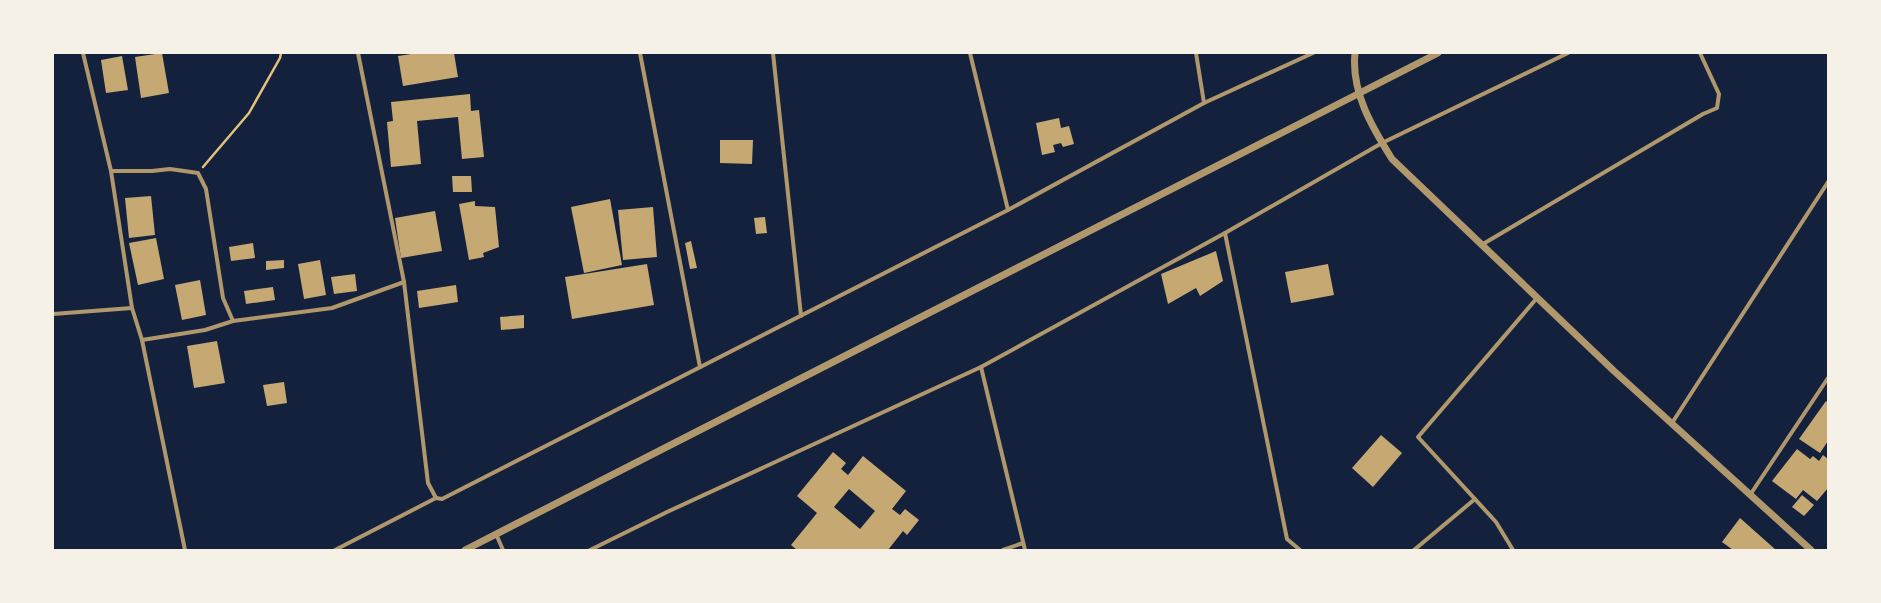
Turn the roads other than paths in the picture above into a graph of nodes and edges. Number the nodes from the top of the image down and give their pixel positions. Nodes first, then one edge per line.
1 (83, 53) edge
2 (358, 53) edge
3 (640, 53) edge
4 (773, 53) edge
5 (970, 53) edge
6 (1196, 53) edge
7 (1313, 53) edge
8 (1355, 53) edge
9 (1438, 53) edge
10 (1568, 53) edge
11 (1700, 53) edge
12 (1358, 93) junction
13 (1204, 103) junction
14 (1382, 143) junction
15 (111, 171) junction
16 (1828, 182) edge
17 (1008, 210) junction
18 (1225, 233) junction
19 (1483, 244) junction
20 (404, 282) junction
21 (1537, 298) junction
22 (132, 308) junction
23 (53, 314) edge
24 (801, 316) junction
25 (233, 321) junction
26 (142, 340) junction
27 (700, 367) junction
28 (981, 367) junction
29 (1828, 378) edge
30 (1672, 424) junction
31 (1750, 495) junction
32 (436, 498) junction
33 (1475, 499) junction
34 (496, 534) junction
35 (1023, 543) junction
36 (185, 550) edge
37 (335, 550) edge
38 (465, 550) edge
39 (503, 550) edge
40 (590, 550) edge
41 (1003, 550) edge
42 (1024, 550) edge
43 (1300, 550) edge
44 (1414, 550) edge
45 (1513, 550) edge
46 (1811, 550) edge

1 - 15 street
2 - 20 street
3 - 27 street
4 - 24 street
5 - 17 street
6 - 13 street
7 - 13 street
8 - 12 street
9 - 12 street
10 - 14 street
11 - 19 street
12 - 14 street
12 - 34 street
13 - 17 street
14 - 18 street
14 - 19 street
15 - 22 street
15 - 25 street
16 - 30 street
17 - 24 street
18 - 28 street
18 - 43 street
19 - 21 street
20 - 25 street
20 - 32 street
21 - 30 street
21 - 33 street
22 - 23 street
22 - 26 street
24 - 27 street
25 - 26 street
26 - 36 street
27 - 32 street
28 - 35 street
28 - 40 street
29 - 31 street
30 - 31 street
31 - 46 street
32 - 37 street
33 - 44 street
33 - 45 street
34 - 38 street
34 - 39 street
35 - 41 street
35 - 42 street

